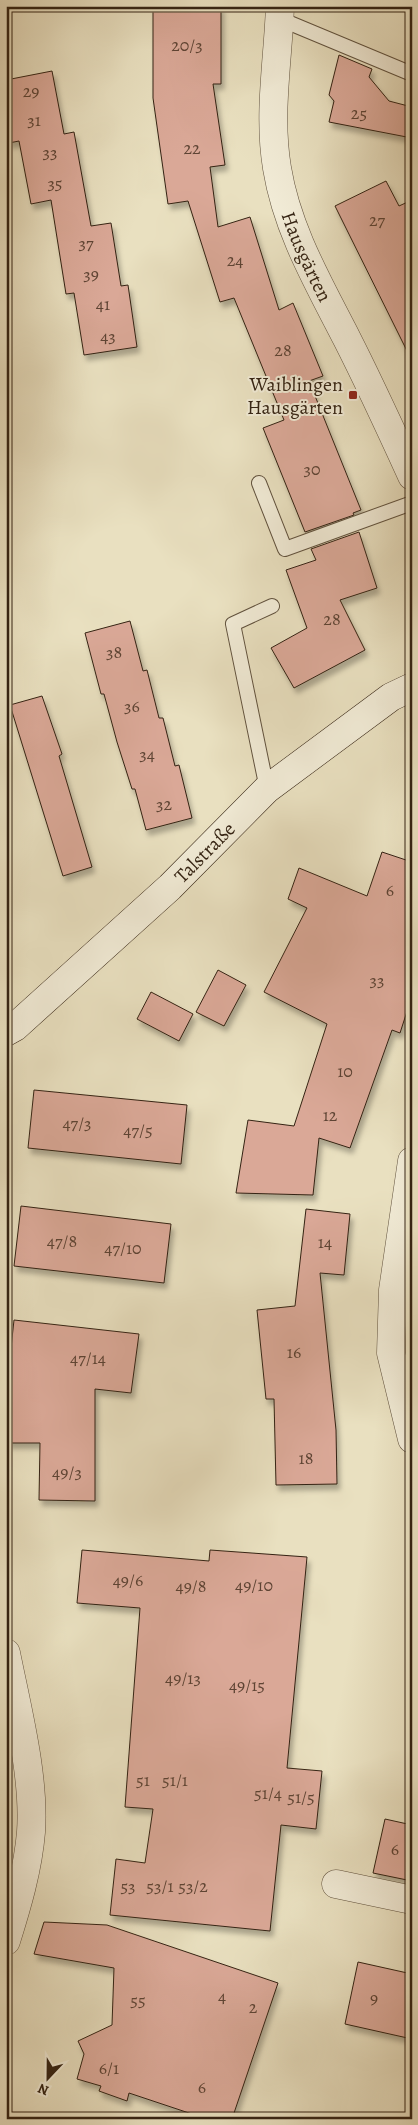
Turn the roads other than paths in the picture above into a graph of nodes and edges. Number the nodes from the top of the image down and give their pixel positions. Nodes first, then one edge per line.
1 (280, 12) edge
2 (412, 74) edge
3 (412, 476) edge
4 (259, 483) dead end
5 (412, 503) edge
6 (272, 606) dead end
7 (412, 687) edge
8 (267, 788) junction
9 (6, 1032) edge
10 (412, 1161) edge
11 (412, 1439) edge
12 (6, 1653) edge
13 (336, 1884) dead end
14 (412, 1900) edge
15 (6, 1941) edge

1 - 2 lane, Hausgärten
1 - 3 street, Hausgärten
4 - 5 lane
6 - 8 lane
7 - 8 street, Talstraße
8 - 9 street, Talstraße
10 - 11 street
12 - 15 street
13 - 14 street

